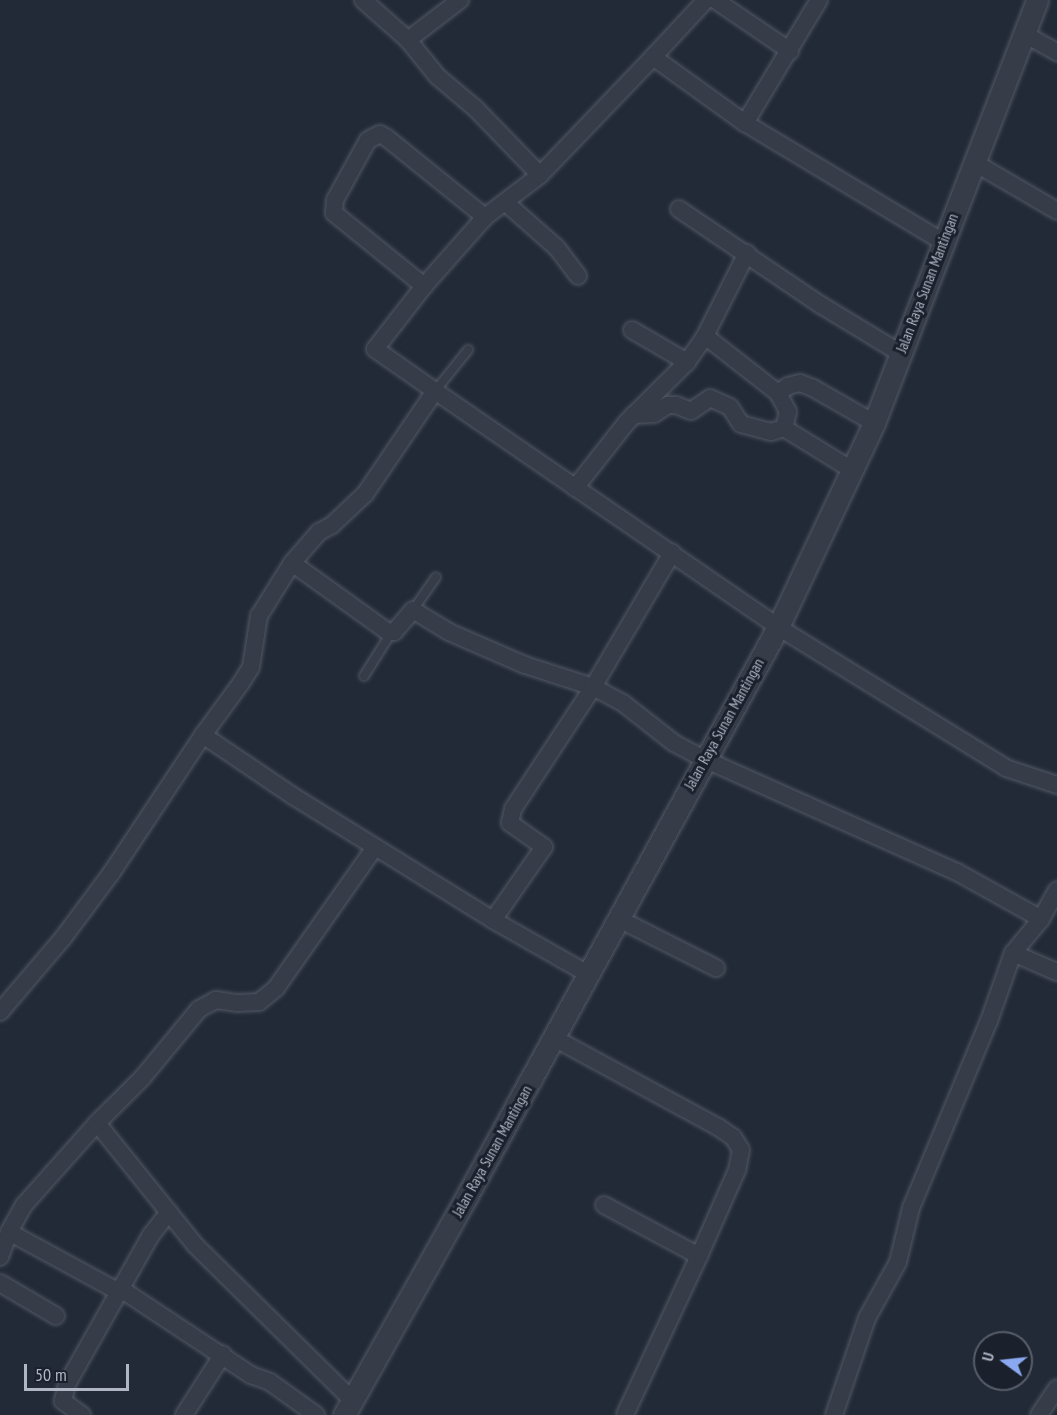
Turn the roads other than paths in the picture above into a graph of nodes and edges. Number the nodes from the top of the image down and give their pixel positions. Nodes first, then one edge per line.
1 (363, 0) edge
2 (460, 0) edge
3 (706, 0) edge
4 (715, 0) edge
5 (819, 0) edge
6 (1037, 0) edge
7 (1024, 34) junction
8 (408, 40) junction
9 (790, 51) junction
10 (1057, 52) edge
11 (652, 57) junction
12 (745, 123) junction
13 (975, 163) junction
14 (540, 175) junction
15 (505, 202) junction
16 (679, 209) dead end
17 (1057, 211) edge
18 (485, 217) junction
19 (942, 242) junction
20 (747, 253) junction
21 (578, 276) dead end
22 (424, 286) junction
23 (632, 330) dead end
24 (705, 336) junction
25 (468, 350) dead end
26 (900, 353) junction
27 (687, 362) junction
28 (435, 391) junction
29 (778, 393) junction
30 (633, 415) junction
31 (874, 423) junction
32 (784, 428) junction
33 (852, 470) junction
34 (575, 488) junction
35 (672, 553) junction
36 (292, 563) junction
37 (436, 577) dead end
38 (413, 610) junction
39 (778, 627) junction
40 (392, 633) junction
41 (364, 676) dead end
42 (593, 687) junction
43 (202, 735) junction
44 (704, 759) junction
45 (1057, 785) edge
46 (375, 847) junction
47 (1057, 890) edge
48 (619, 919) junction
49 (1041, 919) junction
50 (493, 920) junction
51 (1013, 953) junction
52 (716, 968) dead end
53 (1057, 972) edge
54 (588, 974) junction
55 (0, 1012) edge
56 (554, 1038) junction
57 (97, 1123) junction
58 (604, 1205) dead end
59 (169, 1212) junction
60 (9, 1232) junction
61 (699, 1256) junction
62 (0, 1257) edge
63 (0, 1283) edge
64 (119, 1292) junction
65 (56, 1316) dead end
66 (223, 1354) junction
67 (1057, 1388) edge
68 (348, 1407) edge
69 (82, 1415) edge
70 (184, 1415) edge
71 (316, 1415) edge
72 (625, 1415) edge
73 (834, 1415) edge
74 (1039, 1415) edge

1 - 8 street
2 - 8 street
3 - 11 street
4 - 9 street
5 - 9 street
6 - 7 street, Jalan Raya Sunan Mantingan
7 - 10 street
7 - 13 street, Jalan Raya Sunan Mantingan
8 - 14 street
9 - 12 street
11 - 12 street
11 - 14 street
12 - 19 street
13 - 17 street
13 - 19 street, Jalan Raya Sunan Mantingan
14 - 15 street
15 - 18 street
15 - 21 street
16 - 20 street
18 - 22 street
18 - 22 street
19 - 26 street, Jalan Raya Sunan Mantingan
20 - 24 street
20 - 26 street
22 - 28 street
23 - 27 street
24 - 27 street
24 - 29 street
25 - 28 lane
26 - 31 street, Jalan Raya Sunan Mantingan
27 - 30 street
28 - 34 street
28 - 36 street
29 - 31 street
29 - 32 street
30 - 32 street
30 - 34 street
31 - 33 street, Jalan Raya Sunan Mantingan
32 - 33 street
33 - 39 street, Jalan Raya Sunan Mantingan
34 - 35 street
35 - 39 street
35 - 42 street
36 - 40 street
36 - 43 street
37 - 38 lane
38 - 40 street
38 - 42 street
39 - 44 street, Jalan Raya Sunan Mantingan
39 - 45 street
40 - 41 lane
42 - 44 street
42 - 50 street
43 - 46 street
43 - 55 street
44 - 48 street, Jalan Raya Sunan Mantingan
44 - 49 street
46 - 50 street
46 - 57 street
47 - 49 street
48 - 52 street
48 - 54 street, Jalan Raya Sunan Mantingan
49 - 51 street
50 - 54 street
51 - 53 street
51 - 73 street
54 - 56 street, Jalan Raya Sunan Mantingan
56 - 61 street
56 - 68 street, Jalan Raya Sunan Mantingan
57 - 59 street
57 - 60 street
58 - 61 street
59 - 64 street
59 - 68 street
60 - 62 street
60 - 64 street
61 - 72 street
63 - 65 street
64 - 66 street
64 - 69 street
66 - 70 street
66 - 71 street
67 - 74 street

